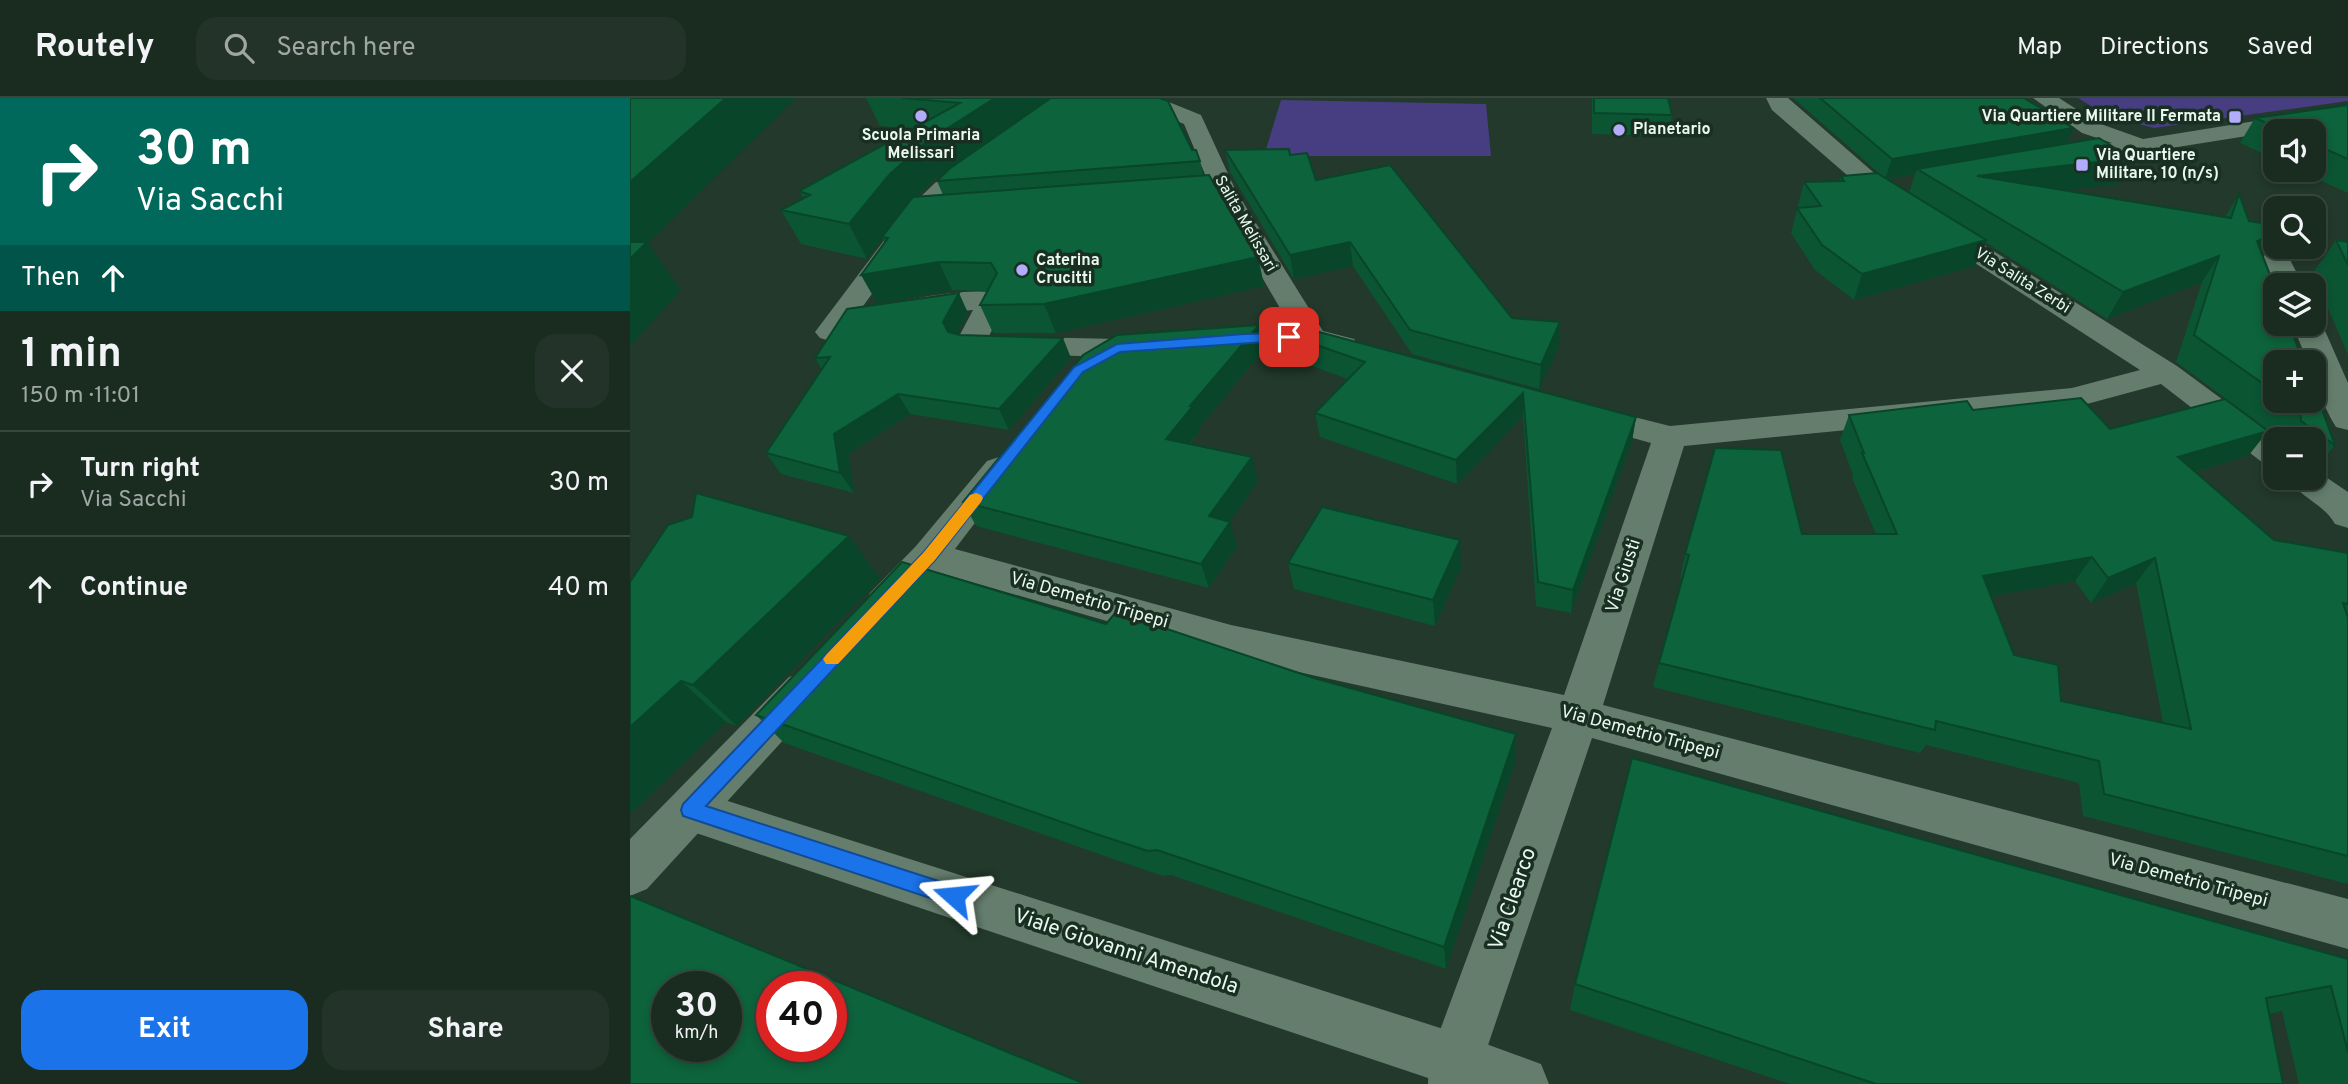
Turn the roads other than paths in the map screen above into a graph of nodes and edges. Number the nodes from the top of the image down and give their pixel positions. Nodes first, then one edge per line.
1 (1072, 98) edge
2 (1141, 98) edge
3 (1777, 98) edge
4 (2044, 98) edge
5 (2348, 113) edge
6 (2138, 145) junction
7 (2043, 162) edge
8 (1224, 191) junction
9 (1197, 193) edge
10 (956, 212) edge
11 (916, 215) junction
12 (2326, 332) edge
13 (2312, 336) edge
14 (1312, 337) junction
15 (2348, 338) edge
16 (1181, 343) edge
17 (1373, 354) edge
18 (2165, 373) junction
19 (1070, 380) edge
20 (1551, 405) edge
21 (2348, 420) edge
22 (1670, 437) junction
23 (1021, 442) edge
24 (2263, 446) edge
25 (2321, 490) edge
26 (2348, 515) edge
27 (929, 556) junction
28 (862, 627) edge
29 (834, 658) edge
30 (1578, 716) junction
31 (690, 810) junction
32 (630, 873) edge
33 (2348, 925) edge
34 (1456, 1072) edge
35 (1521, 1084) edge

1 - 11 street
2 - 8 street, Salita Melissari
3 - 18 street, Via Salita Zerbi
4 - 6 street
5 - 6 street
6 - 7 street
8 - 9 street
8 - 14 street, Salita Melissari
10 - 11 street
11 - 19 street
12 - 15 street
13 - 21 street
14 - 16 street
14 - 17 street
18 - 22 street
18 - 24 street, Via Salita Zerbi
20 - 22 street
22 - 30 street, Via Giusti
23 - 27 street
25 - 26 street
27 - 28 street
27 - 30 street, Via Demetrio Tripepi
29 - 31 street
30 - 33 street, Via Demetrio Tripepi
30 - 34 street, Via Clearco
31 - 32 street
31 - 34 street, Viale Giovanni Amendola
34 - 35 street, Viale Giovanni Amendola

